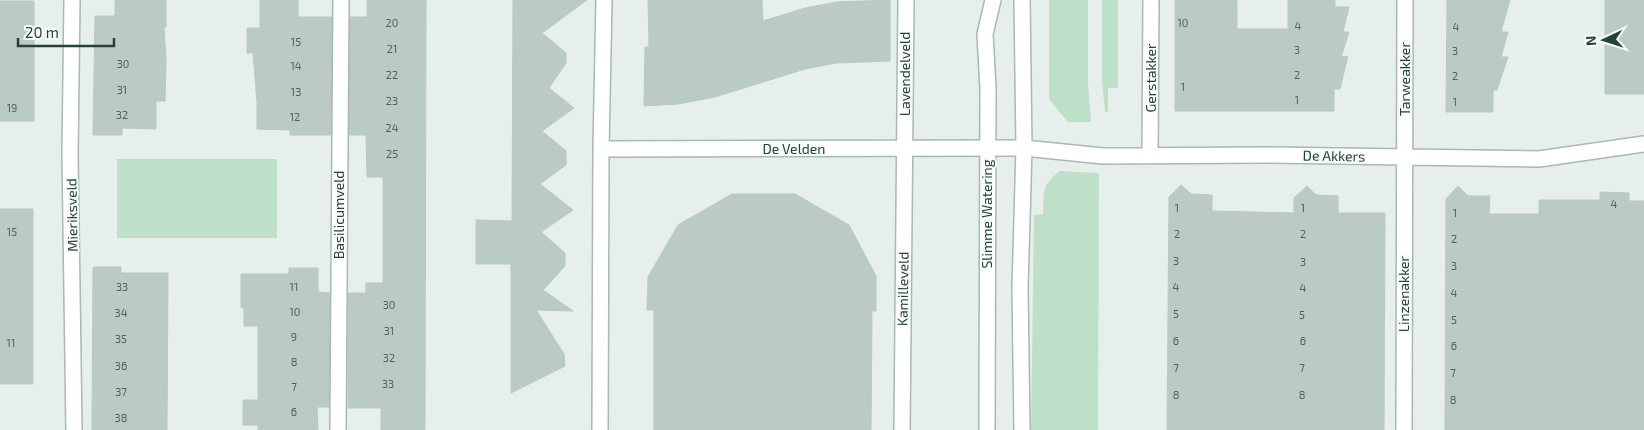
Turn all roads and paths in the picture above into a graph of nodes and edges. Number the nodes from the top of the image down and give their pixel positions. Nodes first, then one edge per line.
1 (72, 0) edge
2 (341, 0) edge
3 (604, 0) edge
4 (906, 0) edge
5 (993, 0) edge
6 (1022, 0) edge
7 (1151, 0) edge
8 (1405, 0) edge
9 (1644, 144) edge
10 (988, 148) junction
11 (1024, 148) junction
12 (601, 149) junction
13 (905, 149) junction
14 (1150, 155) junction
15 (1404, 157) junction
16 (74, 430) edge
17 (338, 430) edge
18 (600, 430) edge
19 (902, 430) edge
20 (987, 430) edge
21 (1022, 430) edge
22 (1404, 430) edge

1 - 16 street, Mieriksveld
2 - 17 street, Basilicumveld
3 - 12 street
4 - 13 street, Lavendelveld
5 - 10 street, Slimme Watering
6 - 11 street
7 - 14 street, Gerstakker
8 - 15 street, Tarweakker
9 - 15 street, De Akkers
10 - 11 street, De Akkers
10 - 13 street, De Velden
10 - 20 street, Slimme Watering
11 - 14 street, De Akkers
11 - 21 street
12 - 13 street, De Velden
12 - 18 street
13 - 19 street, Kamilleveld
14 - 15 street, De Akkers
15 - 22 street, Linzenakker

